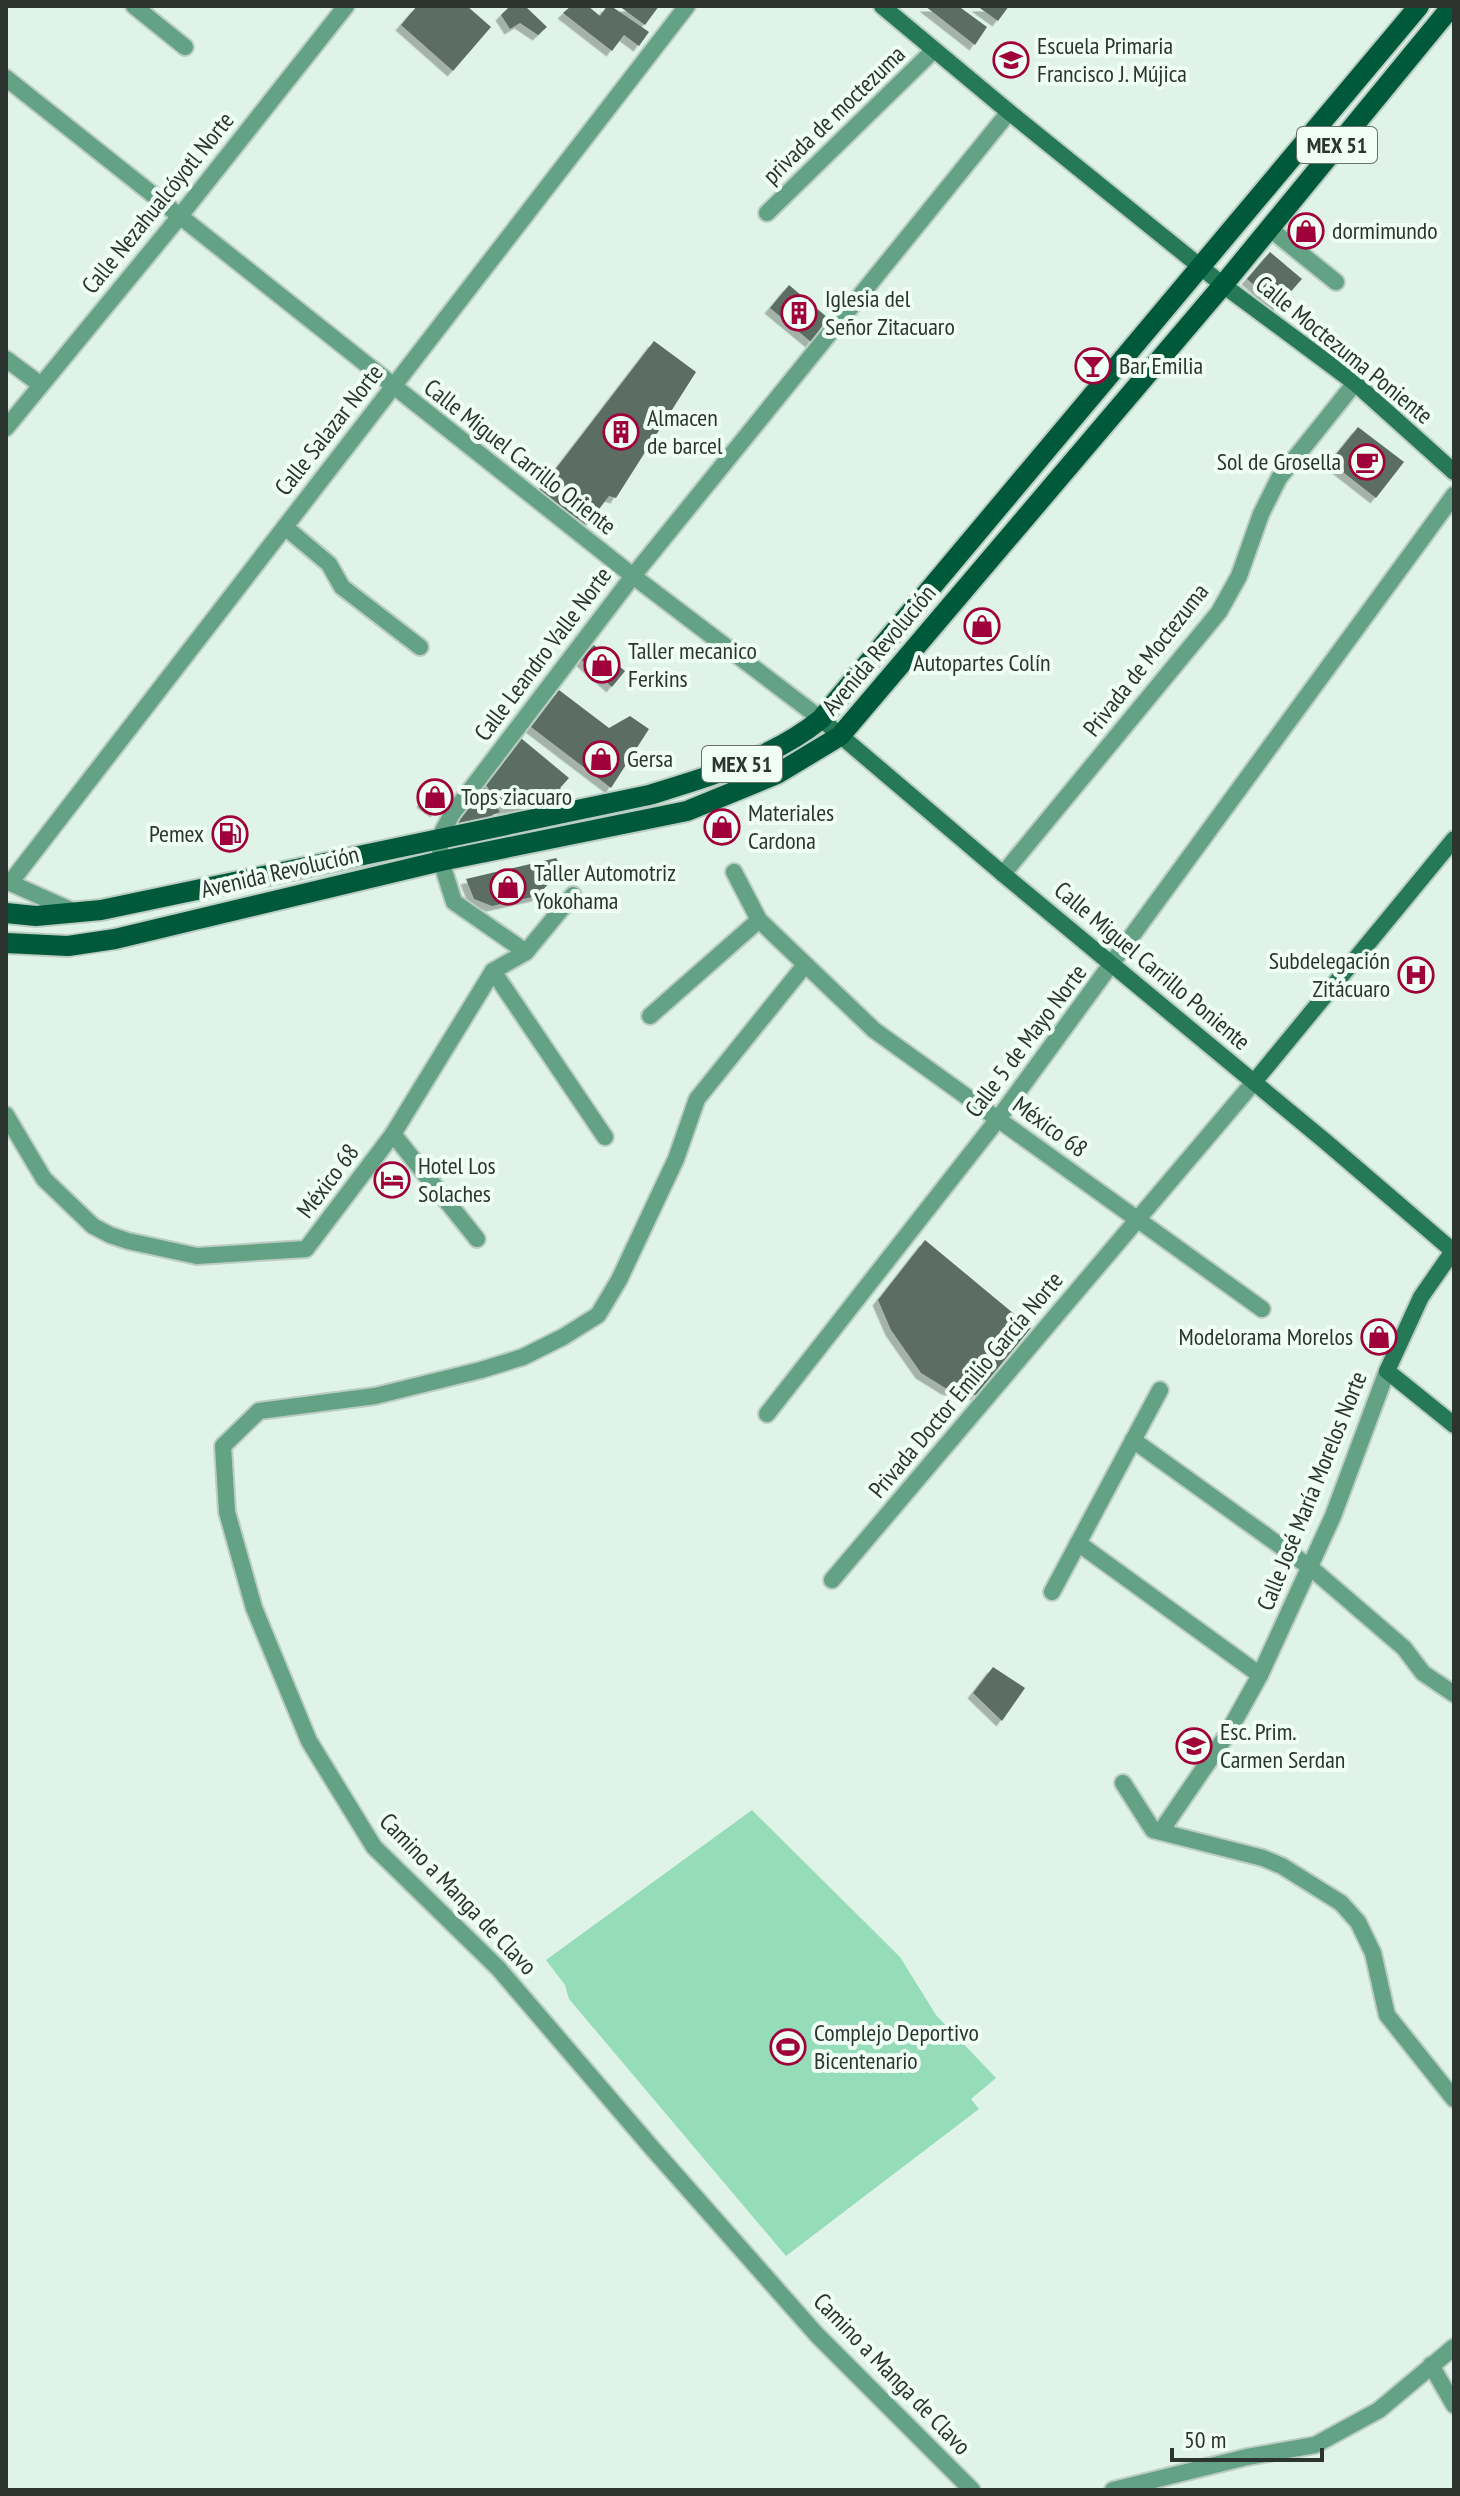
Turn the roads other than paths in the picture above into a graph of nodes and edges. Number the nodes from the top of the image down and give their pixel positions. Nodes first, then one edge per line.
1 (134, 6) edge
2 (346, 6) edge
3 (687, 6) edge
4 (882, 6) edge
5 (1419, 6) edge
6 (1452, 6) edge
7 (185, 47) dead end
8 (934, 50) junction
9 (6, 78) edge
10 (1009, 112) junction
11 (767, 213) dead end
12 (180, 216) junction
13 (1269, 228) junction
14 (1202, 266) junction
15 (1336, 282) dead end
16 (1223, 285) junction
17 (6, 359) edge
18 (1355, 383) junction
19 (41, 385) junction
20 (393, 387) junction
21 (6, 428) edge
22 (1454, 472) edge
23 (1454, 495) edge
24 (285, 527) junction
25 (633, 576) junction
26 (420, 647) dead end
27 (821, 719) junction
28 (840, 736) junction
29 (439, 838) junction
30 (1454, 839) edge
31 (441, 861) junction
32 (734, 872) dead end
33 (1003, 874) junction
34 (8, 882) edge
35 (573, 895) dead end
36 (6, 913) edge
37 (76, 913) junction
38 (759, 920) junction
39 (6, 943) edge
40 (526, 952) junction
41 (1113, 963) junction
42 (805, 965) junction
43 (493, 971) junction
44 (650, 1016) dead end
45 (1254, 1082) junction
46 (6, 1115) edge
47 (998, 1119) junction
48 (393, 1134) junction
49 (605, 1137) dead end
50 (1137, 1221) junction
51 (477, 1239) dead end
52 (1453, 1250) edge
53 (1262, 1309) dead end
54 (1387, 1371) junction
55 (1160, 1390) dead end
56 (767, 1414) dead end
57 (1454, 1425) edge
58 (1133, 1440) junction
59 (1078, 1543) junction
60 (1311, 1568) junction
61 (832, 1580) dead end
62 (1052, 1592) dead end
63 (1260, 1675) junction
64 (1454, 1694) edge
65 (1123, 1783) dead end
66 (1161, 1831) junction
67 (1454, 2099) edge
68 (1454, 2347) edge
69 (1431, 2365) junction
70 (1454, 2405) edge
71 (972, 2490) edge
72 (1113, 2490) edge

1 - 7 street
2 - 12 street, Calle Nezahualcóyotl Norte
3 - 20 street, Calle Salazar Norte
4 - 8 street, Calle Moctezuma Poniente
5 - 14 main road, Avenida Revolución / MEX 51
6 - 13 main road, Avenida Revolución / MEX 51
8 - 10 street, Calle Moctezuma Poniente
8 - 11 street, privada de moctezuma
9 - 12 street, Calle Miguel Carrillo Oriente
10 - 14 street, Calle Moctezuma Poniente
10 - 25 street, Calle Leandro Valle Norte
12 - 19 street, Calle Nezahualcóyotl Norte
12 - 20 street, Calle Miguel Carrillo Oriente
13 - 15 street
13 - 16 main road, Avenida Revolución / MEX 51
14 - 16 street, Calle Moctezuma Poniente
14 - 27 main road, Avenida Revolución / MEX 51
16 - 18 street, Calle Moctezuma Poniente
16 - 28 main road, Avenida Revolución / MEX 51
17 - 19 street
18 - 22 street, Calle Moctezuma Poniente
18 - 33 street, Privada de Moctezuma
19 - 21 street, Calle Nezahualcóyotl Norte
20 - 24 street, Calle Salazar Norte
20 - 25 street, Calle Miguel Carrillo Oriente
23 - 41 street, Calle 5 de Mayo Norte
24 - 26 street
24 - 34 street, Calle Salazar Norte
25 - 27 street, Calle Miguel Carrillo Oriente
25 - 29 street, Calle Leandro Valle Norte
27 - 28 street, Calle Miguel Carrillo Poniente
27 - 29 main road, Avenida Revolución / MEX 51
28 - 31 main road, Avenida Revolución / MEX 51
28 - 33 street, Calle Miguel Carrillo Poniente
29 - 31 street
29 - 37 main road, Avenida Revolución / MEX 51
30 - 45 street
31 - 39 main road, Avenida Revolución / MEX 51
31 - 40 street
32 - 38 street, México 68
33 - 41 street, Calle Miguel Carrillo Poniente
34 - 37 street
35 - 40 street, México 68
36 - 37 main road, Avenida Revolución / MEX 51
38 - 42 street, México 68
38 - 44 street
40 - 43 street, México 68
41 - 45 street, Calle Miguel Carrillo Poniente
41 - 47 street, Calle 5 de Mayo Norte
42 - 47 street, México 68
42 - 71 street, Camino a Manga de Clavo
43 - 48 street, México 68
43 - 49 street
45 - 50 street, Privada Doctor Emilio García Norte
45 - 52 street, Calle Miguel Carrillo Poniente
46 - 48 street, México 68
47 - 50 street, México 68
47 - 56 street, Calle 5 de Mayo Norte
48 - 51 street
50 - 53 street, México 68
50 - 61 street, Privada Doctor Emilio García Norte
52 - 54 street, Calle José María Morelos Norte
54 - 57 street
54 - 60 street, Calle José María Morelos Norte
55 - 58 street
58 - 59 street
58 - 60 street
59 - 62 street
59 - 63 street
60 - 63 street, Calle José María Morelos Norte
60 - 64 street
63 - 66 street, Calle José María Morelos Norte
65 - 66 street
66 - 67 street
68 - 69 street
69 - 70 street
69 - 72 street

